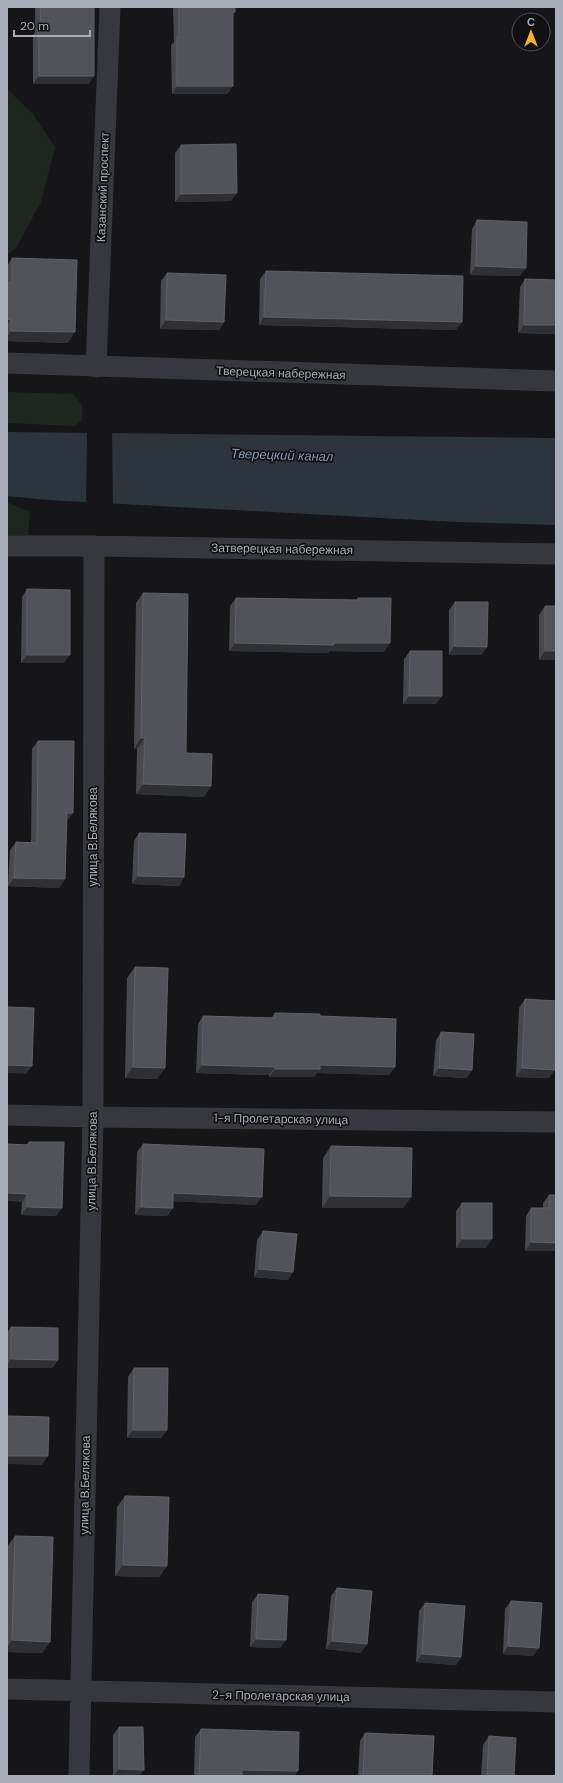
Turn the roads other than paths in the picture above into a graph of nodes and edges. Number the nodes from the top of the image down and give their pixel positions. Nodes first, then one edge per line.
1 (110, 7) edge
2 (7, 364) edge
3 (96, 367) junction
4 (556, 381) edge
5 (7, 546) edge
6 (94, 546) junction
7 (556, 554) edge
8 (7, 1115) edge
9 (93, 1117) junction
10 (556, 1122) edge
11 (7, 1689) edge
12 (81, 1692) junction
13 (556, 1702) edge
14 (79, 1776) edge

1 - 3 street, Казанский проспект
2 - 3 street, Тверецкая набережная
3 - 4 street, Тверецкая набережная
5 - 6 street, Затверецкая набережная
6 - 7 street, Затверецкая набережная
6 - 9 street, улица В.Белякова
8 - 9 street, 1-я Пролетарская улица
9 - 10 street, 1-я Пролетарская улица
9 - 12 street, улица В.Белякова
11 - 12 street, 2-я Пролетарская улица
12 - 13 street, 2-я Пролетарская улица
12 - 14 street, улица В.Белякова

